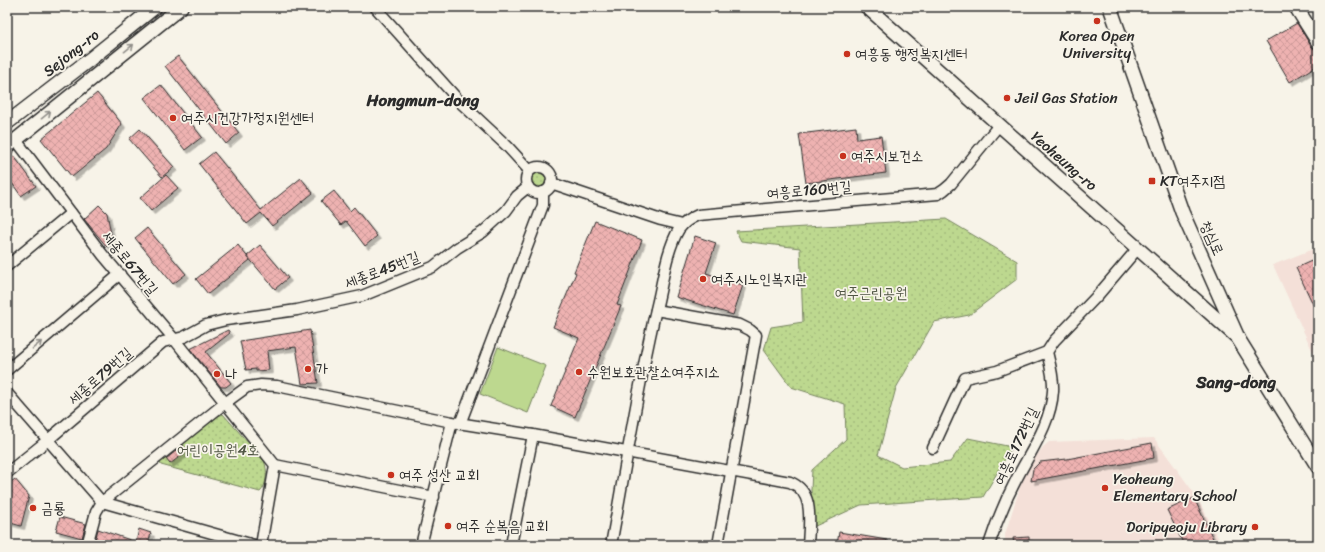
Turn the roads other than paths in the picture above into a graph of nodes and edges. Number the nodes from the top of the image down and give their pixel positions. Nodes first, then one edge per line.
1 (154, 7) edge
2 (181, 7) edge
3 (375, 7) edge
4 (867, 7) edge
5 (1110, 7) edge
6 (1296, 7) edge
7 (1318, 42) edge
8 (89, 60) junction
9 (99, 72) junction
10 (7, 123) edge
11 (999, 125) junction
12 (7, 128) edge
13 (11, 143) edge
14 (529, 170) junction
15 (551, 183) junction
16 (528, 187) junction
17 (543, 192) junction
18 (71, 213) junction
19 (682, 225) junction
20 (1138, 248) junction
21 (7, 266) edge
22 (120, 274) junction
23 (656, 310) junction
24 (174, 339) junction
25 (1240, 340) junction
26 (1047, 352) junction
27 (7, 370) edge
28 (7, 393) edge
29 (225, 403) junction
30 (456, 423) junction
31 (532, 435) junction
32 (48, 440) junction
33 (932, 448) dead end
34 (628, 453) junction
35 (275, 465) junction
36 (1318, 467) edge
37 (732, 471) junction
38 (7, 473) edge
39 (434, 497) junction
40 (102, 502) junction
41 (87, 545) edge
42 (254, 545) edge
43 (261, 545) edge
44 (421, 545) edge
45 (510, 545) edge
46 (611, 545) edge
47 (718, 545) edge
48 (808, 545) edge
49 (989, 545) edge

1 - 8 street, Sejong-ro
9 -> 2 street
3 - 14 street
4 - 11 street, Yeoheung-ro
5 - 25 street, 청심로
6 - 7 street
8 - 9 street
8 - 10 street, Sejong-ro
13 -> 9 street
11 - 19 street, 여흥로160번길
11 - 20 street, Yeoheung-ro
12 - 13 street
13 - 18 street, 세종로67번길
14 - 15 street
14 - 16 street
15 - 17 street
15 - 19 street
16 - 17 street
16 - 24 street, 세종로45번길
17 - 30 street
18 - 21 street
18 - 22 street, 세종로67번길
19 - 23 street
20 - 25 street, Yeoheung-ro
20 - 26 street
22 - 24 street, 세종로67번길
27 -> 22 street
23 - 34 street
23 - 37 street
24 - 29 street, 세종로67번길
24 - 32 street, 세종로79번길
25 - 36 street, 청심로
26 - 33 street
26 - 49 street, 여흥로172번길
28 - 32 street
29 - 30 street
29 - 35 street, 세종로67번길
29 - 40 street
30 - 31 street
30 - 39 street
31 - 34 street
31 - 45 street
32 - 38 street, 세종로79번길
32 - 40 street
34 - 37 street
34 - 46 street
35 - 39 street
35 - 43 street
37 - 47 street
37 - 48 street
39 - 44 street
40 - 41 street
40 - 42 street

